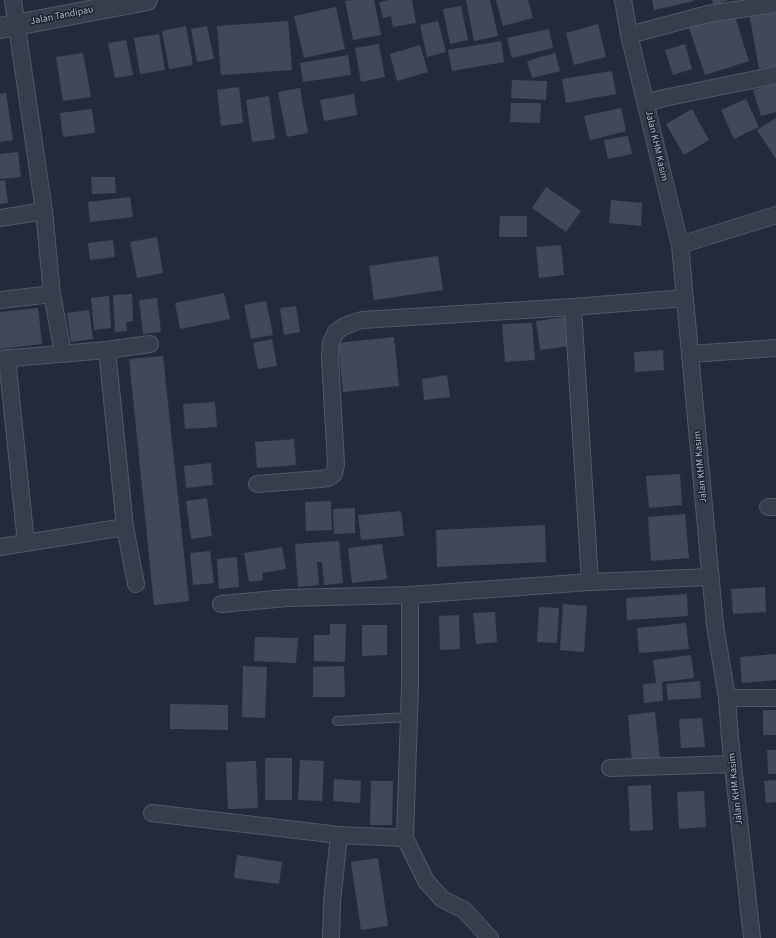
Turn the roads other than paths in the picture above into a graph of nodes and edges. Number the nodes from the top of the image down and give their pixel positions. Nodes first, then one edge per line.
1 (13, 0) edge
2 (147, 0) edge
3 (623, 0) edge
4 (776, 4) edge
5 (9, 26) edge
6 (630, 35) junction
7 (776, 75) edge
8 (646, 103) junction
9 (44, 211) junction
10 (776, 215) edge
11 (0, 218) edge
12 (680, 246) junction
13 (52, 294) junction
14 (685, 298) junction
15 (0, 300) edge
16 (573, 307) junction
17 (150, 344) dead end
18 (776, 348) edge
19 (107, 350) junction
20 (62, 353) junction
21 (690, 354) junction
22 (3, 359) edge
23 (257, 484) dead end
24 (125, 528) junction
25 (26, 543) junction
26 (0, 547) edge
27 (711, 577) junction
28 (590, 582) junction
29 (136, 584) dead end
30 (410, 595) junction
31 (221, 604) dead end
32 (727, 698) junction
33 (776, 698) edge
34 (409, 717) junction
35 (337, 721) dead end
36 (733, 764) junction
37 (610, 768) dead end
38 (152, 813) dead end
39 (339, 835) junction
40 (405, 838) junction
41 (331, 938) edge
42 (490, 938) edge
43 (752, 938) edge

1 - 5 street
2 - 5 street, Jalan Tandipau
3 - 6 street, Jalan KHM Kasim
4 - 6 street
5 - 9 street
6 - 8 street, Jalan KHM Kasim
7 - 8 street
8 - 12 street, Jalan KHM Kasim
9 - 11 street
9 - 13 street
10 - 12 street
12 - 14 street, Jalan KHM Kasim
13 - 15 street
13 - 20 street
14 - 16 street
14 - 21 street, Jalan KHM Kasim
16 - 23 street
16 - 28 street
17 - 19 street
18 - 21 street
19 - 20 street
19 - 24 street
20 - 22 street
21 - 27 street, Jalan KHM Kasim
22 - 25 street
24 - 25 street
24 - 29 street
25 - 26 street
27 - 28 street
27 - 32 street, Jalan KHM Kasim
28 - 30 street
30 - 31 street
30 - 34 street
32 - 33 street
32 - 36 street, Jalan KHM Kasim
34 - 35 lane
34 - 40 street
36 - 37 street
36 - 43 street, Jalan KHM Kasim
38 - 39 street
39 - 40 street
39 - 41 street
40 - 42 street

